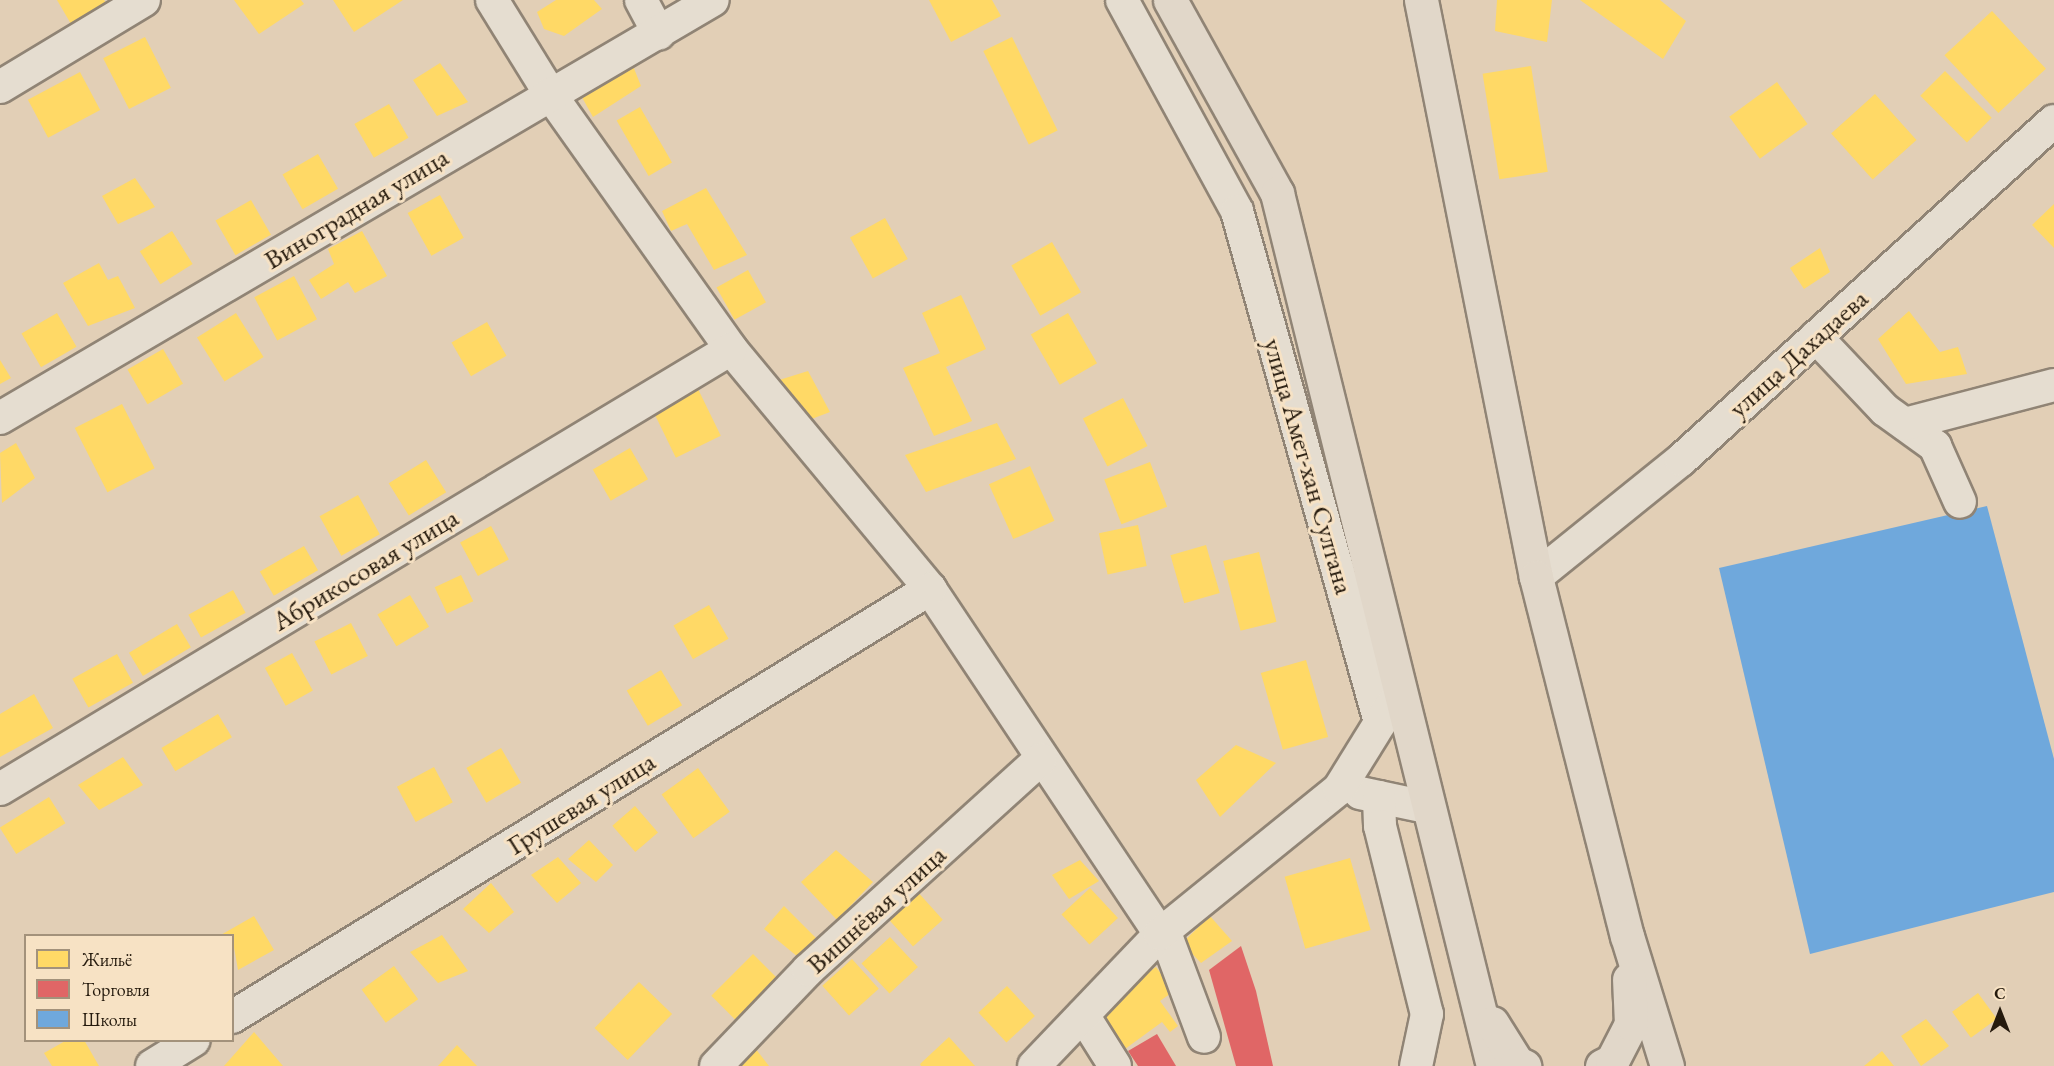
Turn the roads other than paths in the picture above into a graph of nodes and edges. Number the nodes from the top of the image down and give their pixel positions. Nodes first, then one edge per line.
1 (144, 0) edge
2 (492, 0) edge
3 (641, 0) edge
4 (713, 0) edge
5 (1122, 0) edge
6 (1170, 0) edge
7 (1421, 0) edge
8 (659, 34) junction
9 (0, 87) edge
10 (550, 94) junction
11 (2054, 121) edge
12 (1816, 337) junction
13 (731, 349) junction
14 (2054, 386) edge
15 (0, 418) edge
16 (1905, 424) junction
17 (1960, 502) dead end
18 (1536, 577) junction
19 (930, 590) junction
20 (1398, 694) junction
21 (1380, 722) junction
22 (1041, 759) junction
23 (0, 789) edge
24 (1339, 789) junction
25 (1379, 797) junction
26 (1426, 807) junction
27 (1162, 932) junction
28 (1627, 936) junction
29 (1473, 991) junction
30 (1083, 1015) junction
31 (234, 1016) edge
32 (1204, 1037) dead end
33 (192, 1042) edge
34 (152, 1066) edge
35 (716, 1066) edge
36 (1034, 1066) edge
37 (1115, 1066) edge
38 (1416, 1066) edge
39 (1492, 1066) edge
40 (1524, 1066) edge
41 (1602, 1066) edge
42 (1667, 1066) edge

1 - 9 street
2 - 10 street
3 - 8 street
4 - 8 street, Виноградная улица
5 - 21 street, улица Амет-хан Султана
6 - 20 main road
7 - 18 main road
8 - 10 street, Виноградная улица
10 - 13 street
10 - 15 street, Виноградная улица
11 - 12 street, улица Дахадаева
12 - 16 street
12 - 18 street, улица Дахадаева
13 - 19 street
13 - 23 street, Абрикосовая улица
14 - 16 street
16 - 17 street
18 - 28 main road
19 - 22 street
19 - 31 street, Грушевая улица
20 - 21 street
20 - 26 main road
21 - 24 street
22 - 27 street
22 - 35 street, Вишнёвая улица
24 - 25 street
24 - 27 street
25 - 26 street
25 - 38 street
26 - 29 main road
27 - 30 street
27 - 32 street
28 - 41 main road
28 - 42 main road
29 - 39 main road
29 - 40 main road
30 - 36 street
30 - 37 street
33 - 34 street

